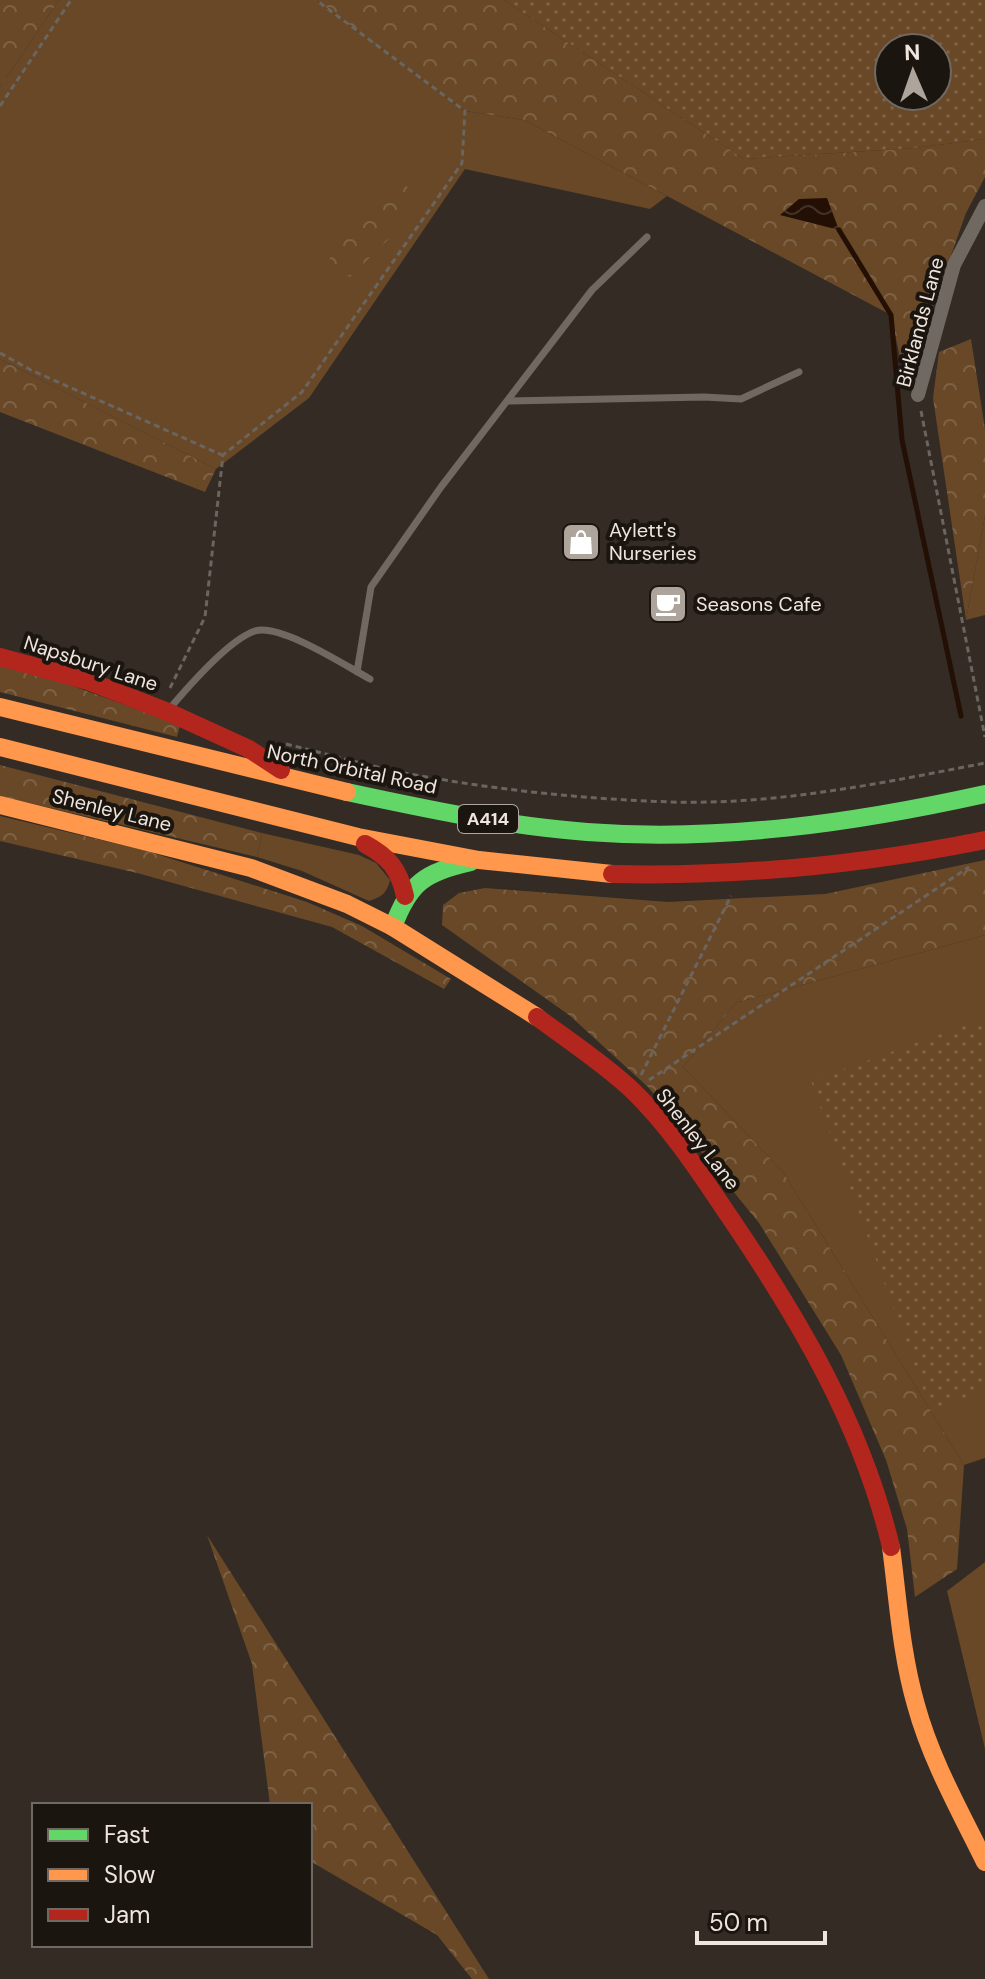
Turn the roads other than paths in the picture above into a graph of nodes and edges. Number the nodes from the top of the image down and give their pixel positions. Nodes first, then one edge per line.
1 (985, 206) edge
2 (647, 237) dead end
3 (799, 372) dead end
4 (918, 395) road end
5 (509, 401) junction
6 (0, 657) edge
7 (357, 672) junction
8 (370, 679) dead end
9 (0, 707) edge
10 (163, 710) junction
11 (0, 747) edge
12 (299, 782) junction
13 (985, 794) edge
14 (0, 805) edge
15 (347, 834) junction
16 (985, 840) edge
17 (480, 860) junction
18 (405, 896) junction
19 (393, 927) junction
20 (985, 1862) edge

1 - 4 street, Birklands Lane
2 - 5 lane
3 - 5 lane
5 - 7 lane
6 - 10 main road, Napsbury Lane
7 - 8 lane
7 - 10 lane
9 - 12 main road, North Orbital Road / A414
10 - 12 main road, Napsbury Lane
11 - 15 main road, A414
12 - 13 main road, North Orbital Road / A414
14 - 19 main road, Shenley Lane
15 - 17 main road, A414
15 - 18 main road
16 - 17 main road, A414
17 - 18 main road
18 - 19 main road
19 - 20 main road, Shenley Lane

